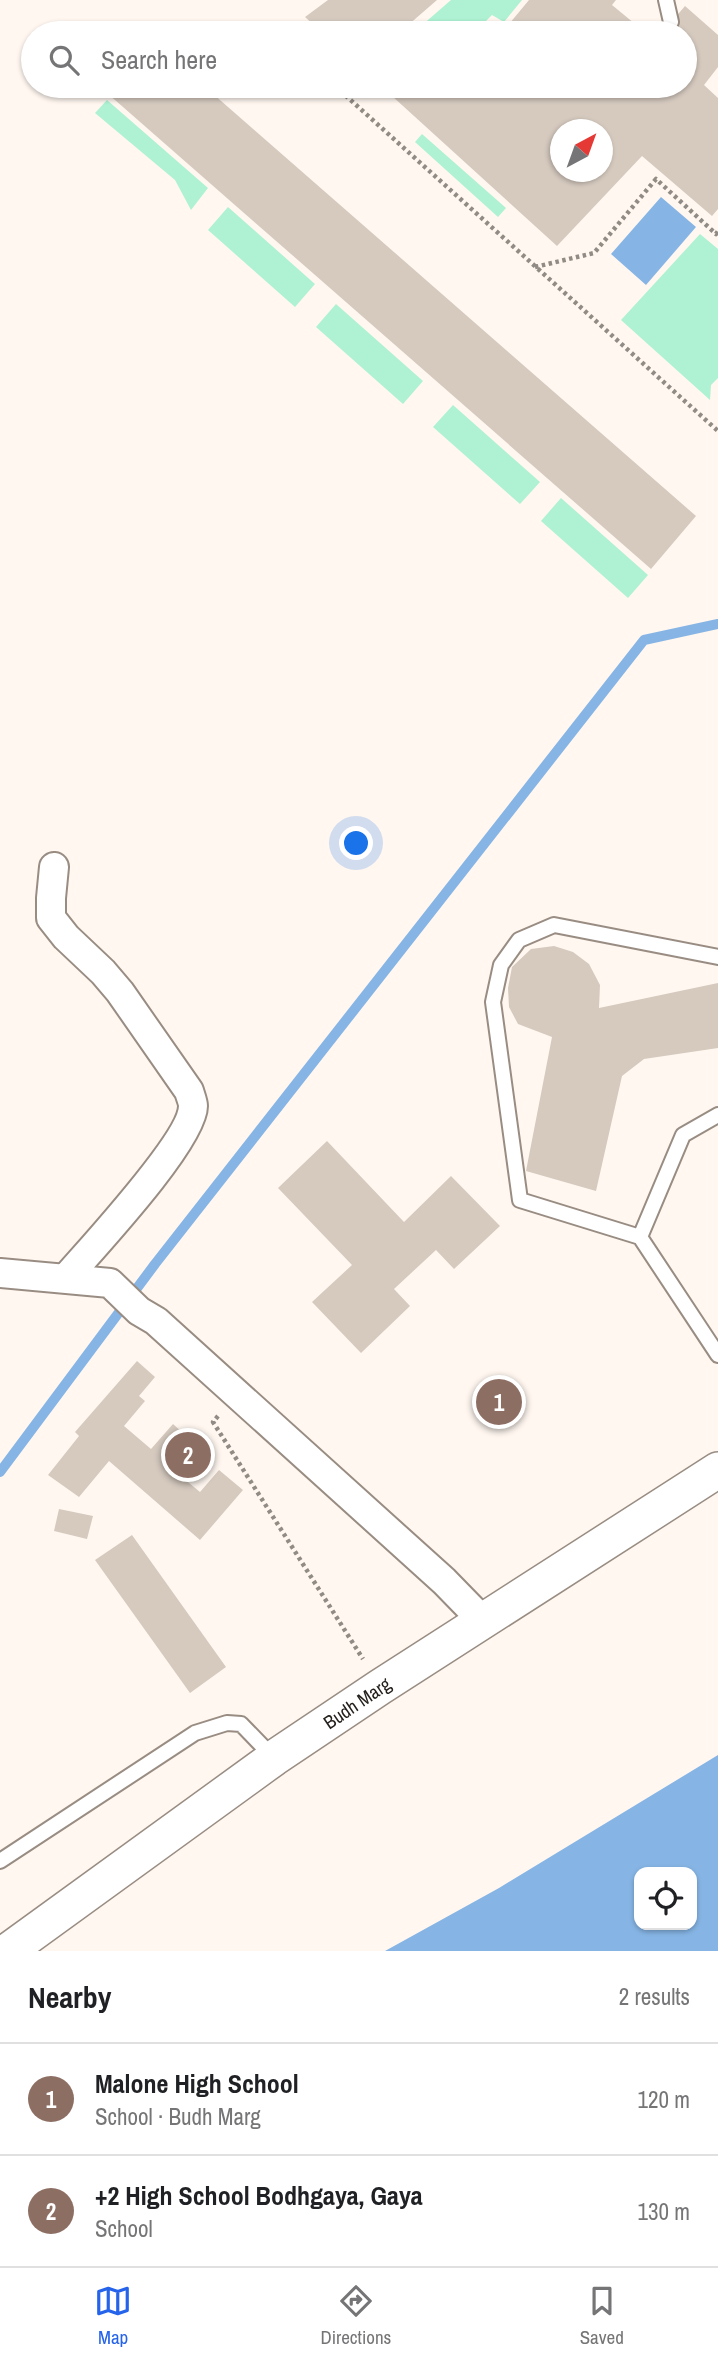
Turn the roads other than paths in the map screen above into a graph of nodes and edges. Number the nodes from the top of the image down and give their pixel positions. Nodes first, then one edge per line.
1 (666, 0) edge
2 (671, 21) edge
3 (54, 867) dead end
4 (718, 957) edge
5 (718, 1115) edge
6 (640, 1237) junction
7 (0, 1273) edge
8 (66, 1278) junction
9 (718, 1355) edge
10 (718, 1470) edge
11 (483, 1621) junction
12 (274, 1758) junction
13 (0, 1861) edge
14 (8, 1951) edge

1 - 2 lane
3 - 8 street
4 - 6 lane
5 - 6 lane
6 - 9 lane
7 - 8 street
8 - 11 street
10 - 11 street, Budh Marg
11 - 12 street, Budh Marg
12 - 13 lane
12 - 14 street, Budh Marg

